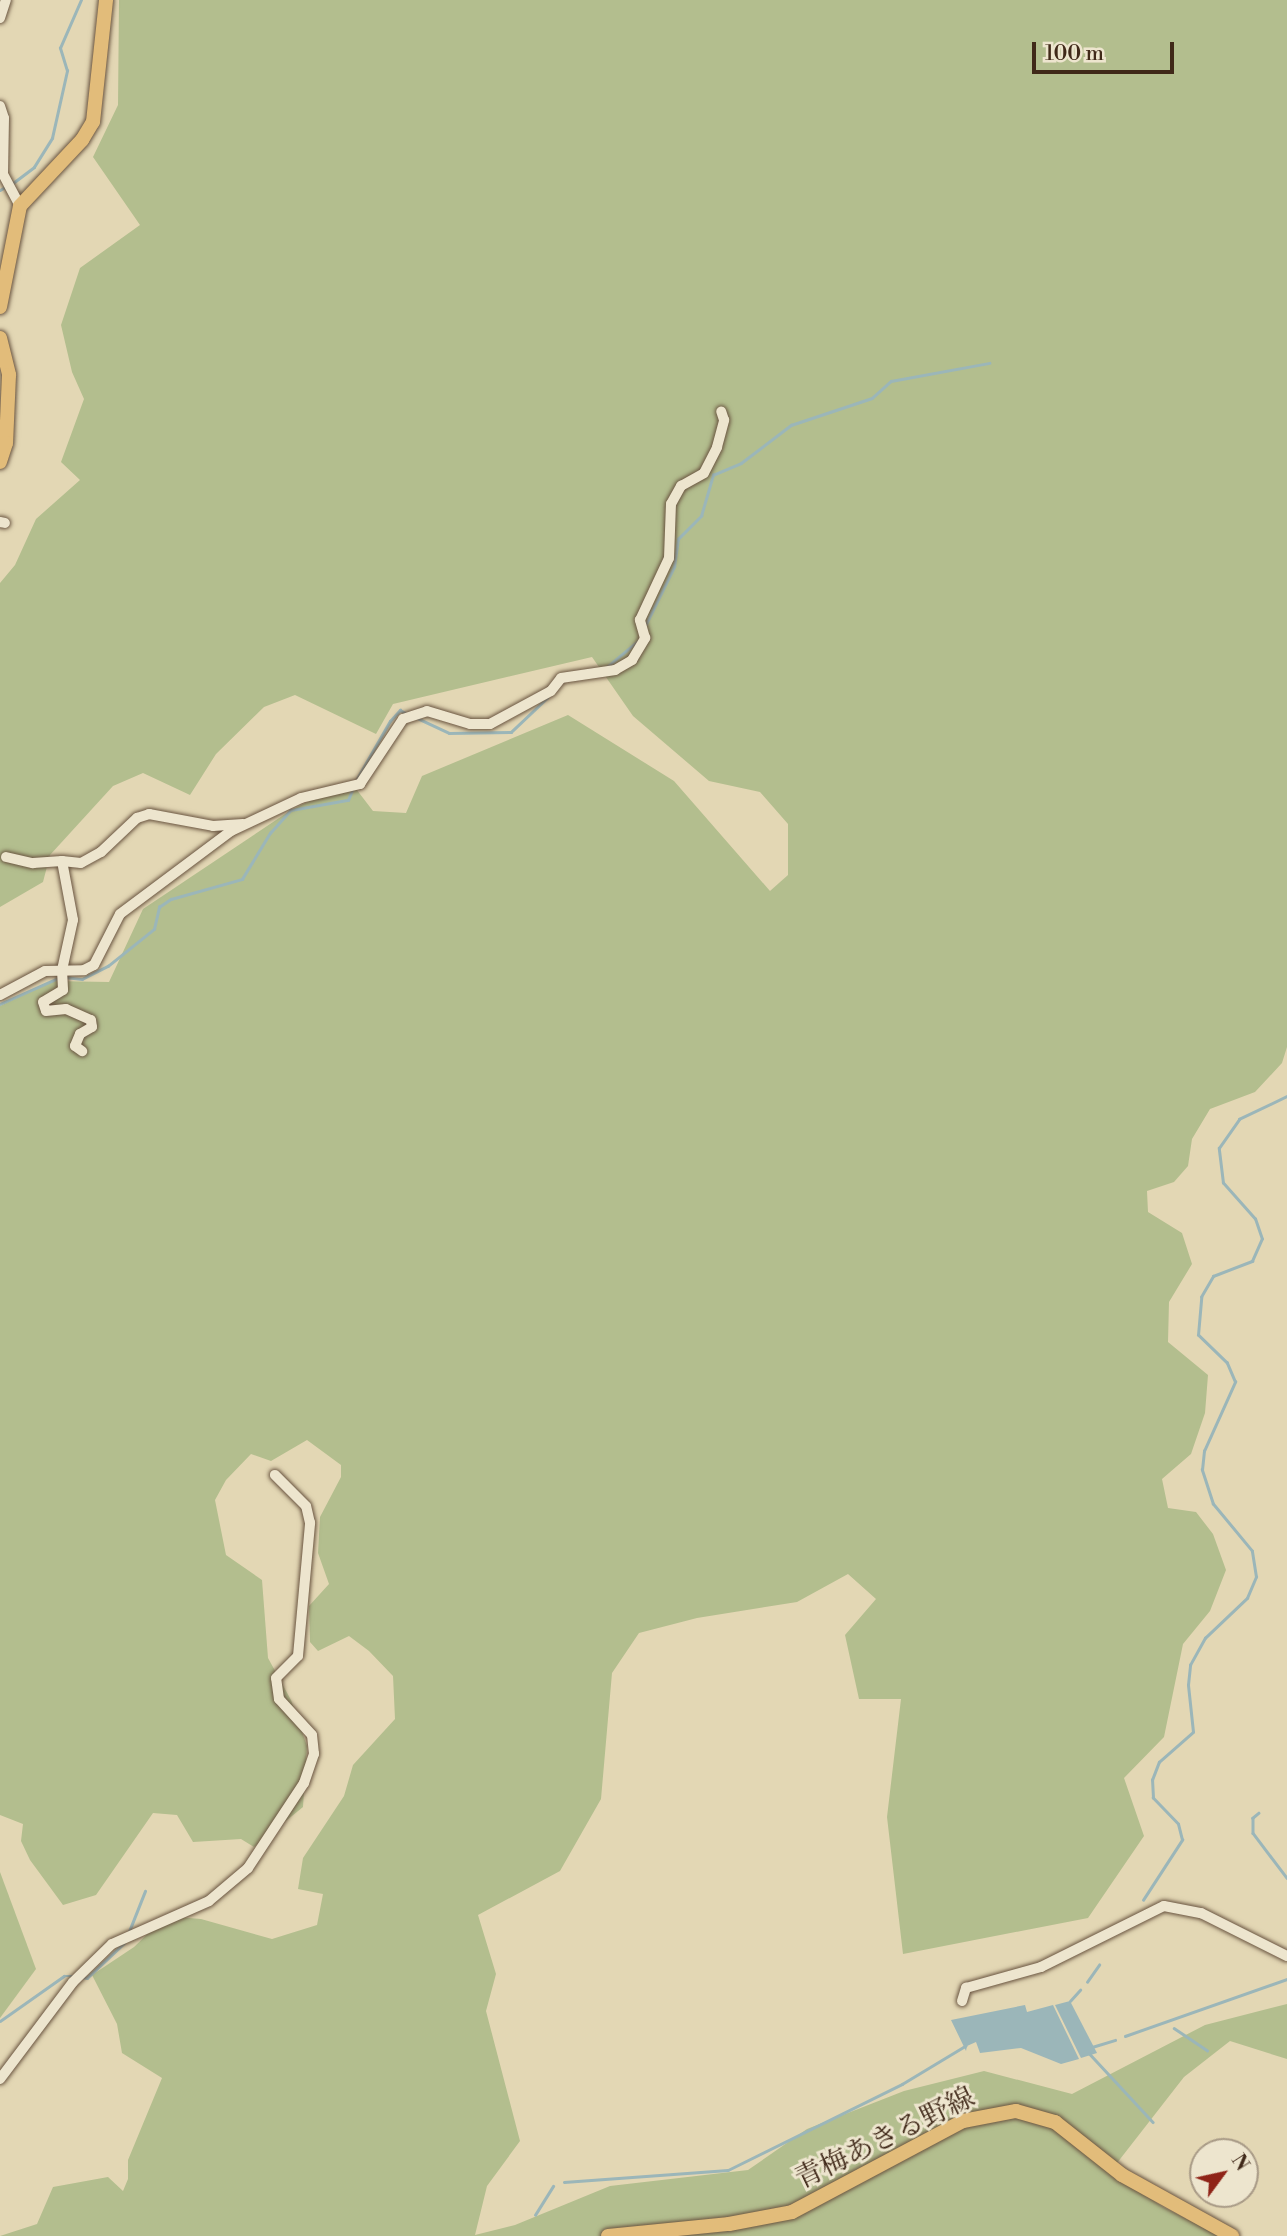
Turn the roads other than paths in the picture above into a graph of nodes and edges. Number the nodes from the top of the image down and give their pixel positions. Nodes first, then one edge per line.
1 (6, 0) edge
2 (106, 0) edge
3 (0, 18) edge
4 (0, 106) edge
5 (20, 206) junction
6 (0, 307) edge
7 (0, 338) edge
8 (721, 411) dead end
9 (1, 457) edge
10 (249, 824) junction
11 (6, 857) dead end
12 (62, 860) junction
13 (62, 970) junction
14 (0, 995) edge
15 (82, 1051) dead end
16 (275, 1475) dead end
17 (1287, 1956) edge
18 (962, 2001) dead end
19 (0, 2079) edge
20 (608, 2236) edge
21 (1233, 2236) edge

1 - 3 street
2 - 5 main road
4 - 5 street
5 - 6 main road
7 - 9 main road
8 - 10 street
10 - 12 street
10 - 13 street
11 - 12 street
12 - 13 street
13 - 14 street
13 - 15 street
16 - 19 street
17 - 18 street
20 - 21 main road, 青梅あきる野線

